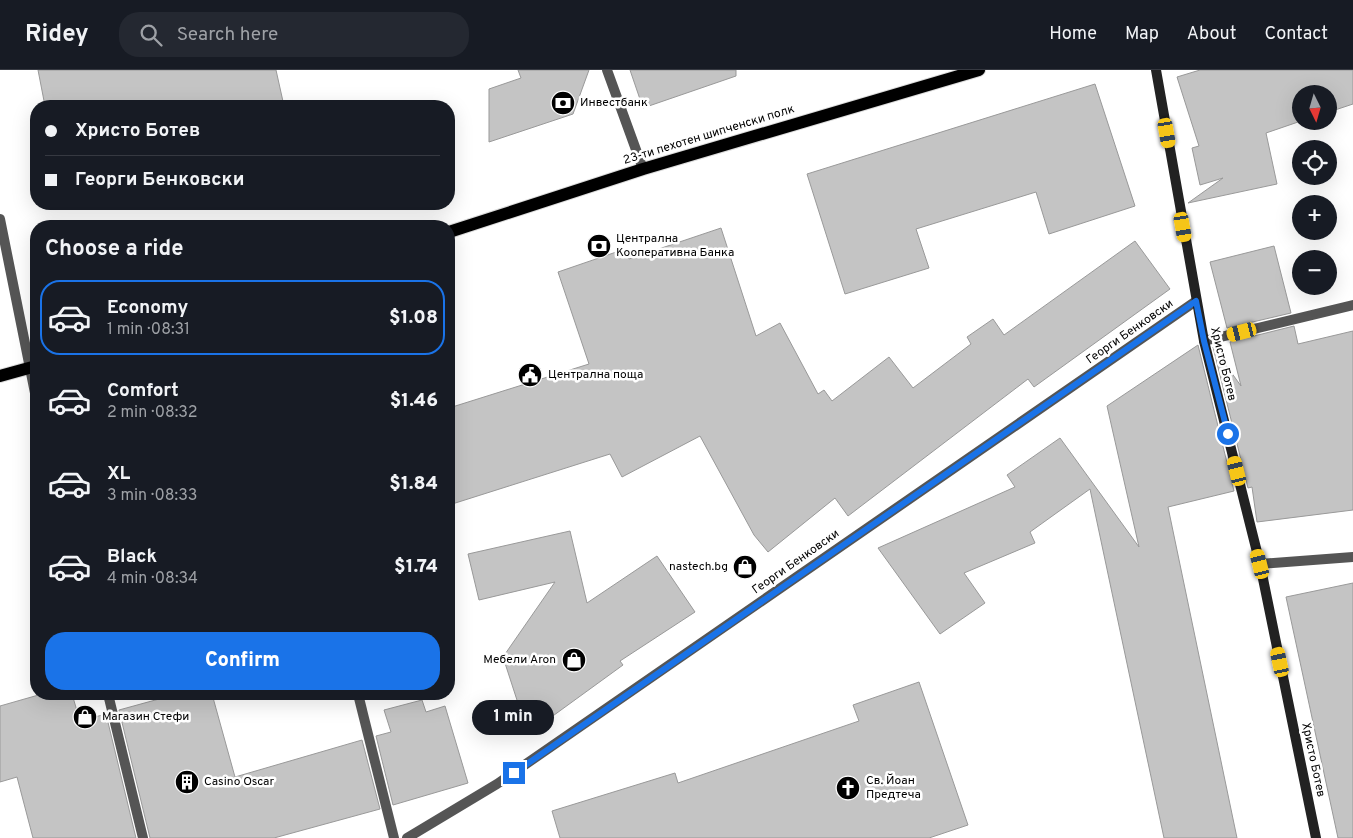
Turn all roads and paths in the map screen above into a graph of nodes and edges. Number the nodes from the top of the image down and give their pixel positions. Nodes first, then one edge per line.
1 (608, 70) edge
2 (979, 70) edge
3 (1156, 70) edge
4 (643, 169) junction
5 (0, 219) edge
6 (455, 230) edge
7 (1196, 301) junction
8 (1353, 305) edge
9 (1204, 341) junction
10 (30, 354) edge
11 (30, 368) edge
12 (0, 376) edge
13 (1353, 557) edge
14 (1260, 564) junction
15 (109, 700) edge
16 (360, 700) edge
17 (143, 838) edge
18 (394, 838) edge
19 (407, 838) edge
20 (1316, 838) edge

1 - 4 street
2 - 4 main road, 23-ти пехотен шипченски полк
3 - 7 main road, Христо Ботев
4 - 6 main road, 23-ти пехотен шипченски полк
5 - 10 street
7 - 9 main road, Христо Ботев
7 - 19 street, Георги Бенковски
8 - 9 street
9 - 14 main road, Христо Ботев
11 - 12 main road
13 - 14 street
14 - 20 main road, Христо Ботев
15 - 17 street
16 - 18 street

